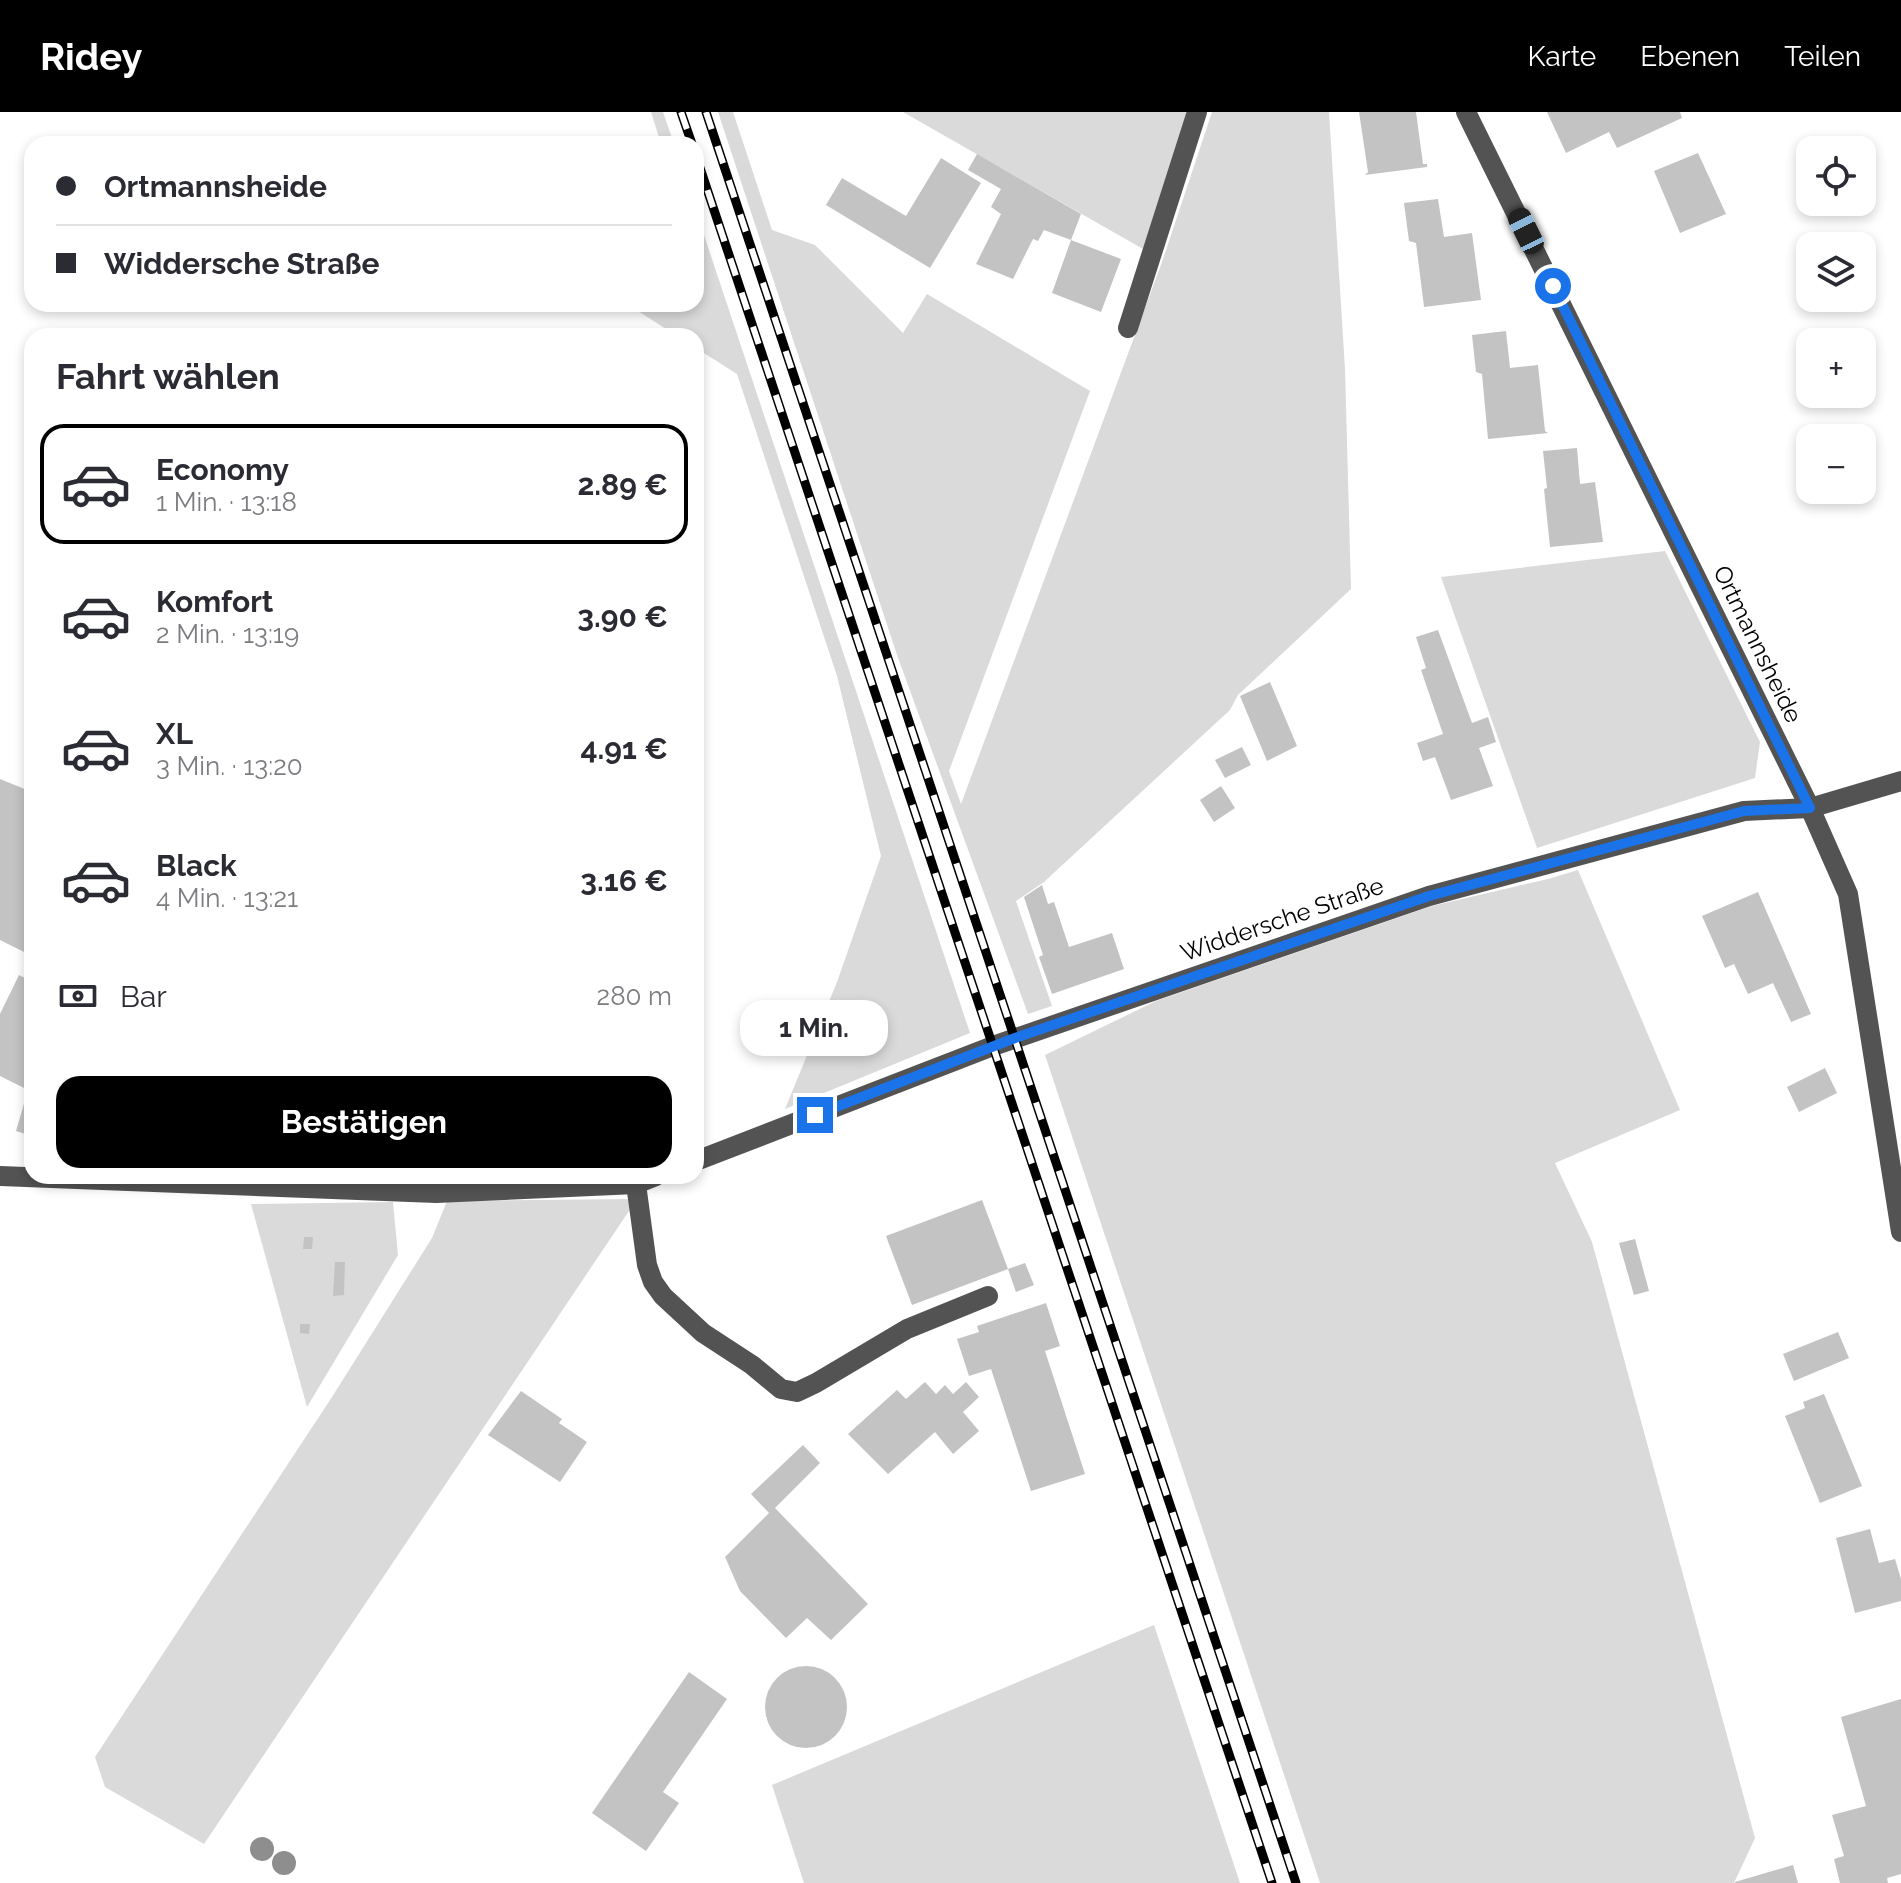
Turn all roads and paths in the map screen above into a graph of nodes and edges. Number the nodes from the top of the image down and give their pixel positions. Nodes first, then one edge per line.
1 (1197, 112) edge
2 (1466, 112) edge
3 (1128, 328) dead end
4 (1901, 781) edge
5 (1810, 808) junction
6 (704, 1158) edge
7 (0, 1176) edge
8 (24, 1177) edge
9 (205, 1184) edge
10 (578, 1184) edge
11 (627, 1184) edge
12 (1901, 1232) edge
13 (988, 1296) dead end

1 - 3 street
2 - 5 street, Ortmannsheide
4 - 5 street, Widdersche Straße
5 - 6 street, Widdersche Straße
5 - 12 street, Ortmannsheide
7 - 8 street
9 - 10 street
11 - 13 street

